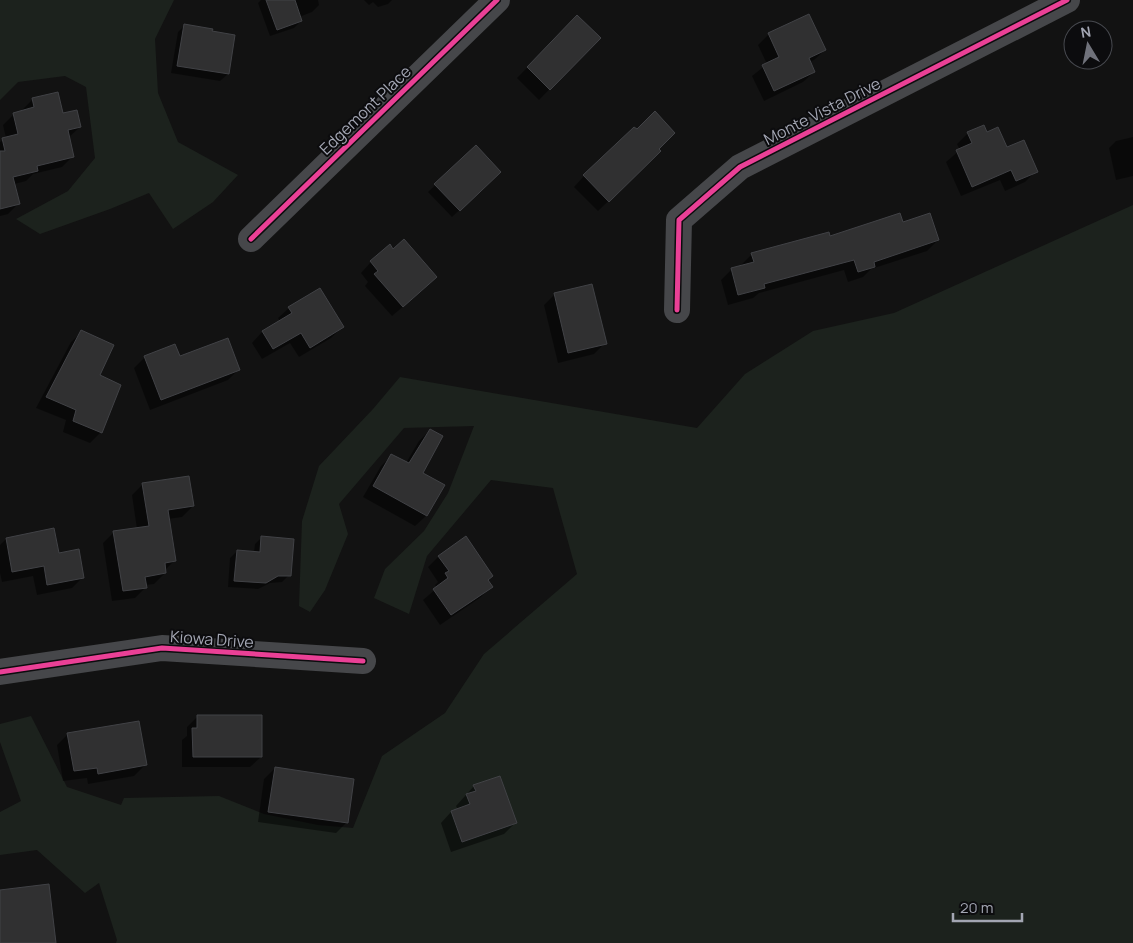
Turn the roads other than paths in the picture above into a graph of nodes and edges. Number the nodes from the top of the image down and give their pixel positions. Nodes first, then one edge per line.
1 (497, 0) edge
2 (1067, 0) edge
3 (251, 238) dead end
4 (677, 310) dead end
5 (364, 661) dead end
6 (0, 672) edge

1 - 3 street, Edgemont Place
2 - 4 street, Monte Vista Drive
5 - 6 street, Kiowa Drive

